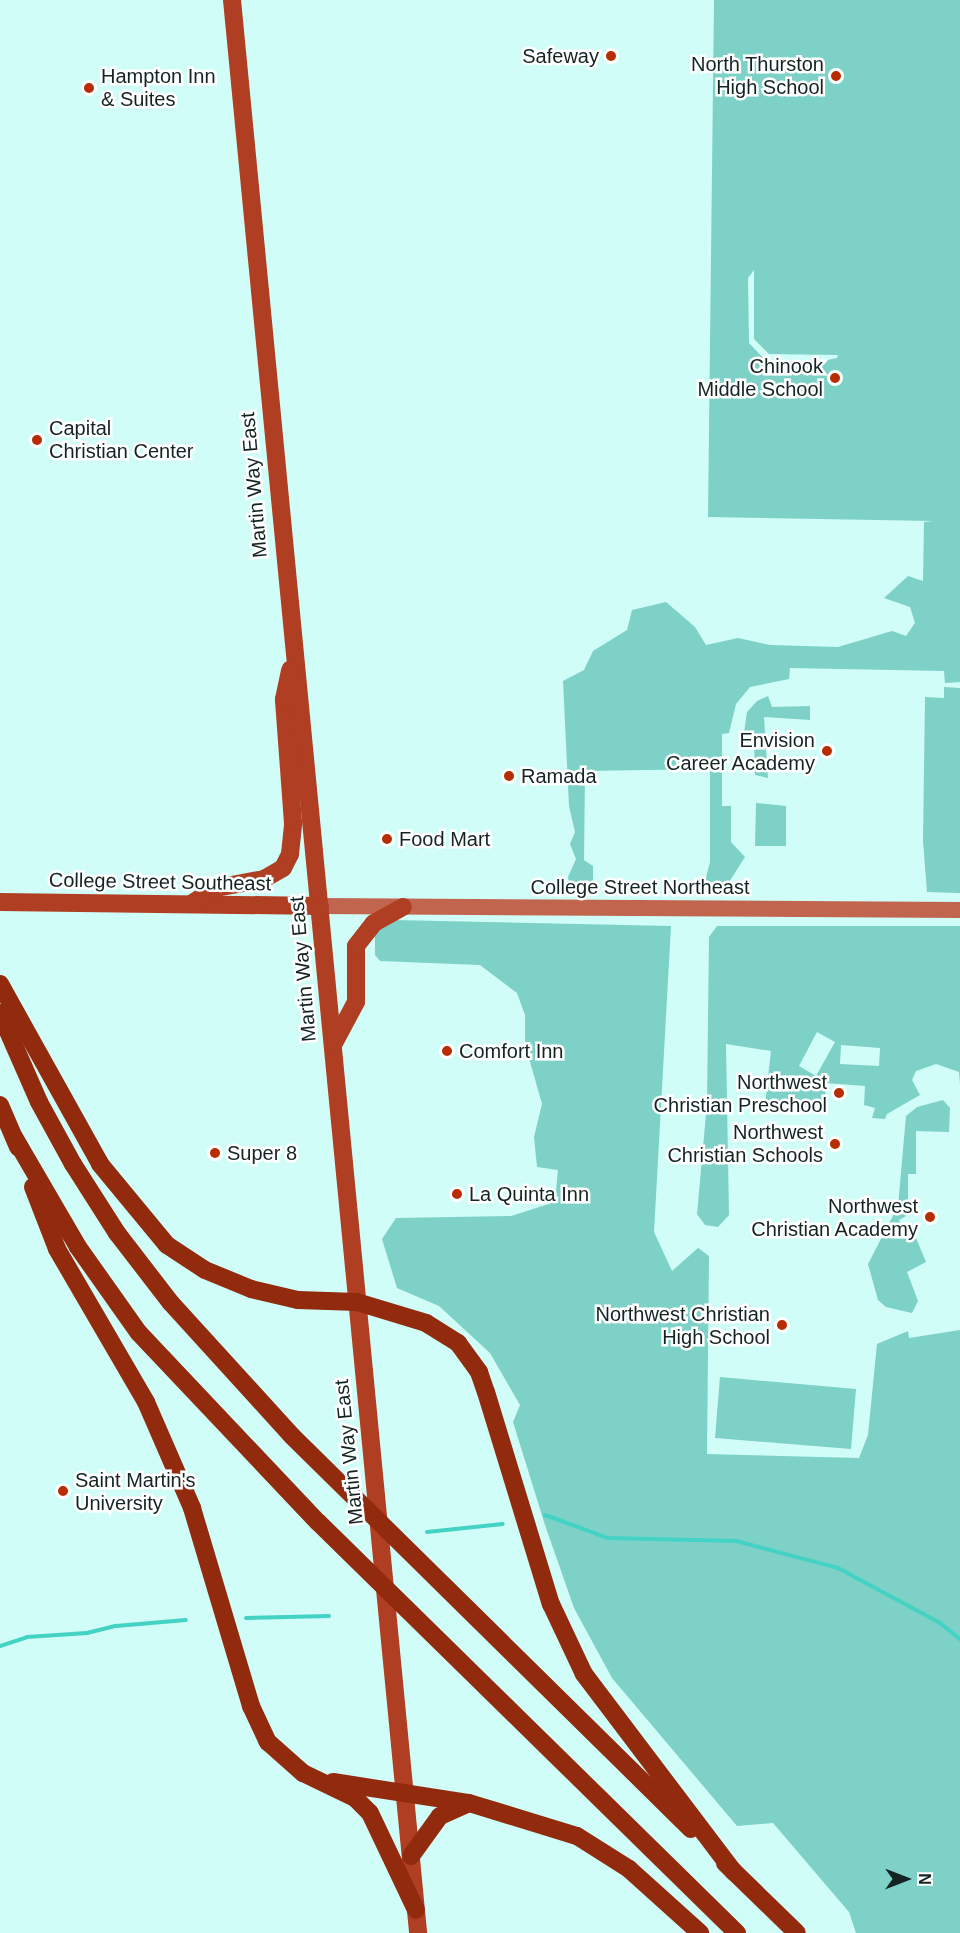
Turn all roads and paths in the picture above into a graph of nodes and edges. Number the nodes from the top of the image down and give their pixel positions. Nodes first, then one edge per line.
1 (232, 0) edge
2 (293, 654) junction
3 (0, 902) edge
4 (191, 904) junction
5 (320, 906) junction
6 (403, 907) junction
7 (960, 910) edge
8 (0, 984) edge
9 (0, 1013) edge
10 (333, 1045) junction
11 (0, 1105) edge
12 (14, 1137) junction
13 (357, 1302) junction
14 (319, 1781) junction
15 (405, 1791) junction
16 (469, 1803) junction
17 (411, 1856) junction
18 (734, 1872) junction
19 (416, 1910) junction
20 (418, 1933) edge
21 (700, 1933) edge
22 (737, 1933) edge
23 (797, 1933) edge

1 - 2 main road, Martin Way East
2 - 4 main road
2 - 5 main road, Martin Way East
3 - 4 main road, College Street Southeast
4 - 5 main road, College Street Southeast
5 - 6 street, College Street Northeast
5 - 10 main road, Martin Way East
6 - 7 street, College Street Northeast
6 - 10 main road
8 - 13 highway
9 - 18 highway
10 - 13 main road, Martin Way East
11 - 12 highway
12 - 14 highway
12 - 22 highway
13 - 15 main road, Martin Way East
13 - 18 highway
14 - 15 highway
14 - 19 highway
15 - 16 highway
15 - 17 main road, Martin Way East
16 - 17 highway
16 - 21 highway
17 - 19 main road, Martin Way East
18 - 23 highway
19 - 20 main road, Martin Way East

